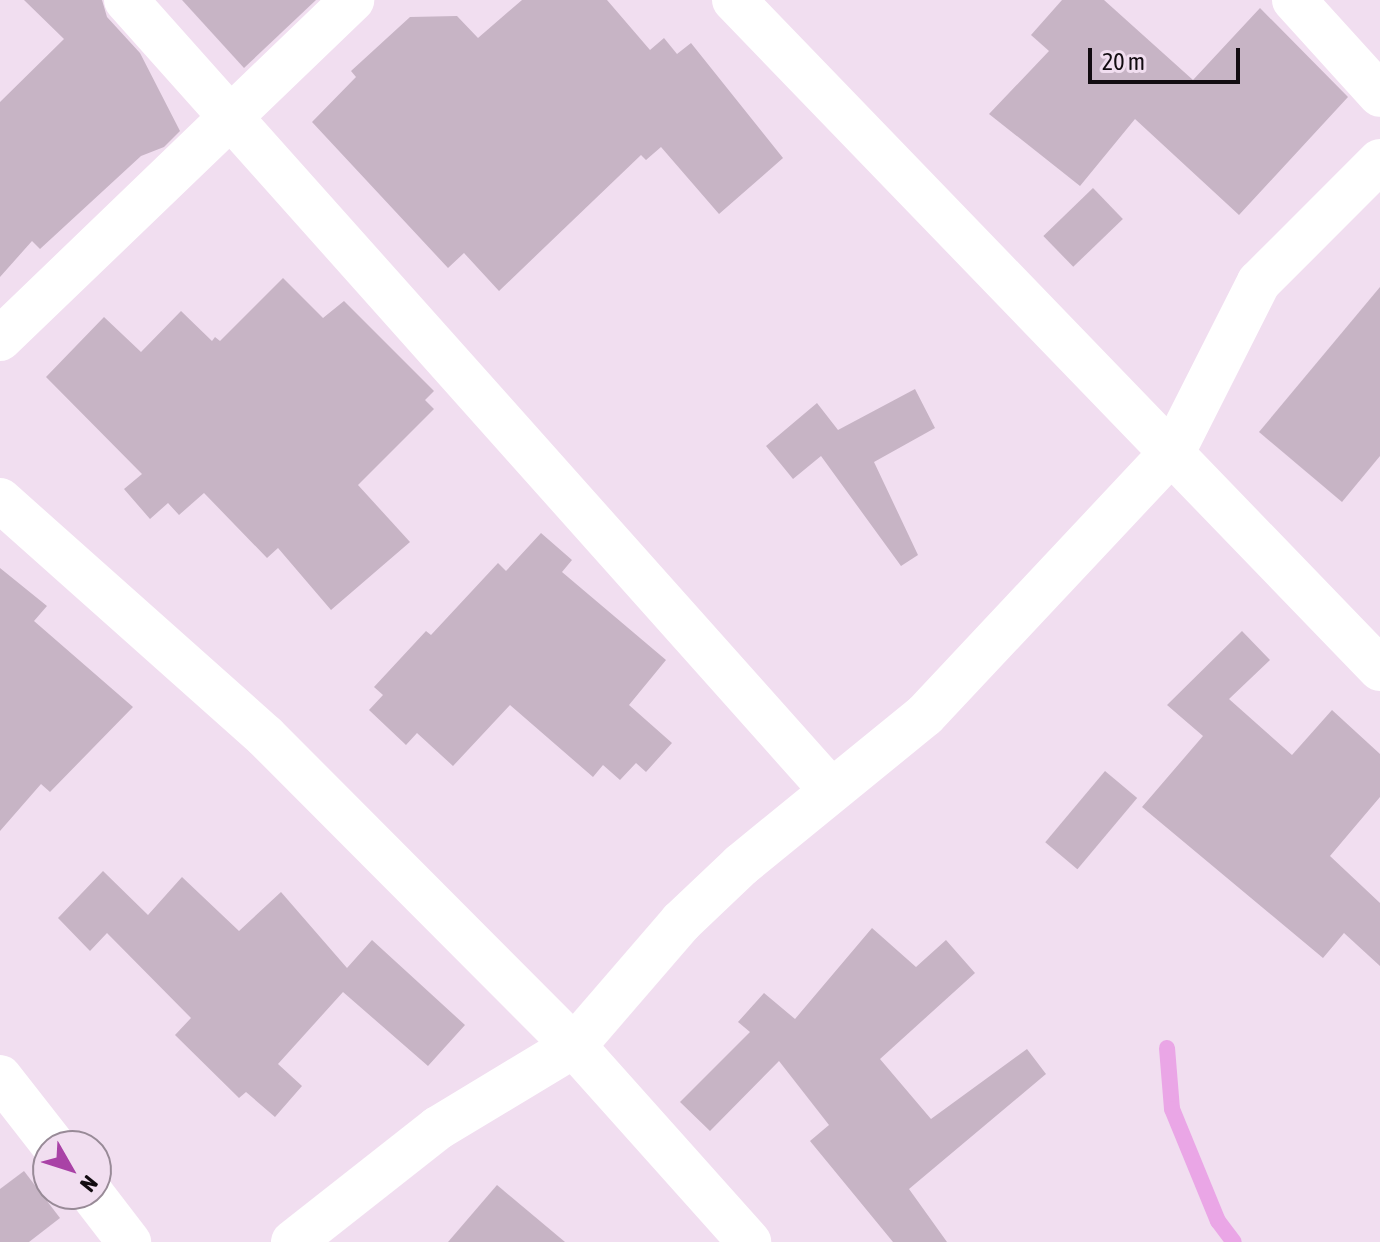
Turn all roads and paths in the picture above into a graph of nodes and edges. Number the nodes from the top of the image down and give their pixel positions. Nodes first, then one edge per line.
1 (126, 0) edge
2 (352, 0) edge
3 (734, 0) edge
4 (1294, 0) edge
5 (1380, 95) edge
6 (230, 119) junction
7 (1380, 161) edge
8 (0, 339) edge
9 (1174, 450) junction
10 (0, 500) edge
11 (1380, 669) edge
12 (829, 788) junction
13 (574, 1046) junction
14 (0, 1077) edge
15 (41, 1130) edge
16 (104, 1210) edge
17 (129, 1242) edge
18 (293, 1242) edge
19 (749, 1242) edge

1 - 6 street
2 - 6 street
3 - 9 street
4 - 5 street
6 - 8 street
6 - 12 street
7 - 9 street
9 - 11 street
9 - 12 street
10 - 13 street
12 - 13 street
13 - 18 street
13 - 19 street
14 - 15 street
16 - 17 street

